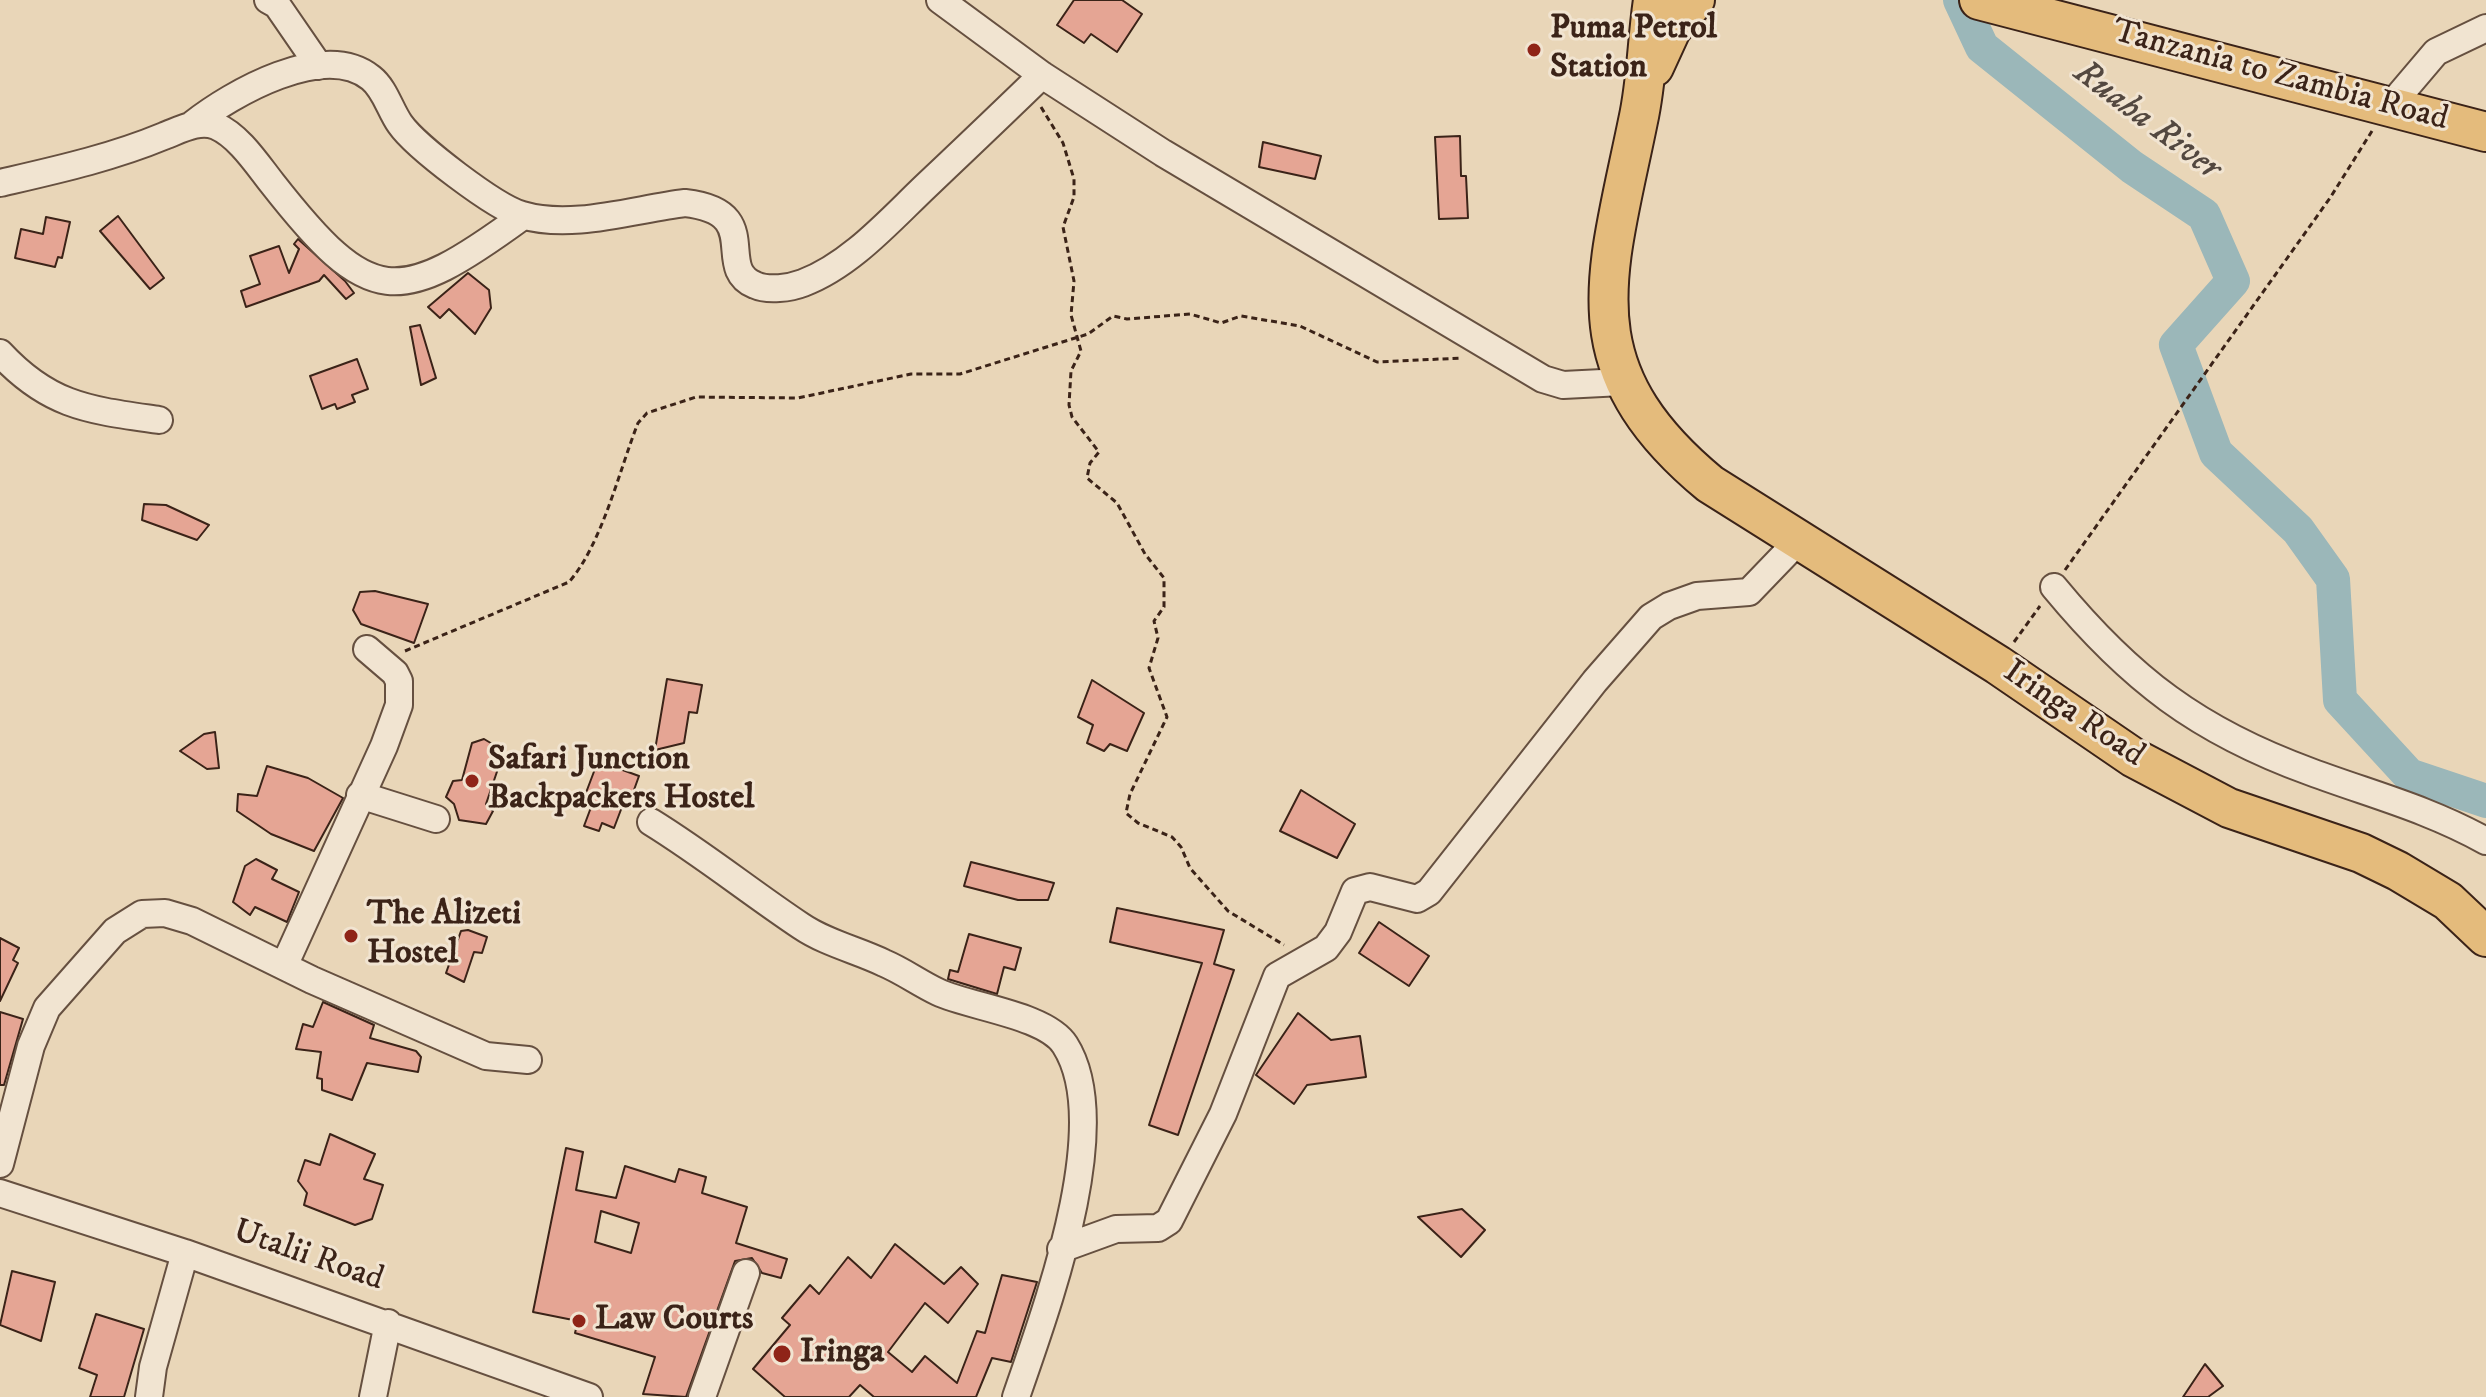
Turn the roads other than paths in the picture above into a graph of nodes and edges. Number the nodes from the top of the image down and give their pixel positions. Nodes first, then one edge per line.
1 (268, 0) edge
2 (940, 0) edge
3 (1695, 0) edge
4 (1979, 0) edge
5 (1661, 8) edge
6 (2486, 28) edge
7 (319, 66) junction
8 (1035, 82) junction
9 (2391, 105) junction
10 (193, 124) junction
11 (2486, 132) edge
12 (0, 183) edge
13 (523, 216) junction
14 (0, 353) edge
15 (1622, 382) junction
16 (159, 420) dead end
17 (1800, 539) junction
18 (2054, 587) road end
19 (374, 655) road end
20 (360, 795) junction
21 (436, 819) dead end
22 (651, 822) dead end
23 (2486, 841) edge
24 (2486, 937) edge
25 (284, 966) junction
26 (528, 1060) dead end
27 (0, 1164) edge
28 (0, 1193) edge
29 (1061, 1249) junction
30 (185, 1253) junction
31 (746, 1273) dead end
32 (388, 1323) junction
33 (149, 1397) edge
34 (373, 1397) edge
35 (589, 1397) edge
36 (702, 1397) edge
37 (1016, 1397) edge

1 - 7 street
2 - 8 street
3 - 5 highway
4 - 9 highway, Tanzania to Zambia Road
5 - 15 highway, Iringa Road
6 - 9 street
7 - 10 street
7 - 13 street
8 - 13 street
8 - 15 street
9 - 11 highway, Tanzania to Zambia Road
10 - 12 street
10 - 13 street
14 - 16 street
15 - 17 highway, Iringa Road
17 - 24 highway, Iringa Road
17 - 29 street
18 - 23 street
19 - 20 street
20 - 21 street
20 - 25 street
22 - 29 street
25 - 26 street
25 - 27 street
28 - 30 street, Utalii Road
29 - 37 street
30 - 32 street, Utalii Road
30 - 33 street
31 - 36 street
32 - 34 street
32 - 35 street, Utalii Road

